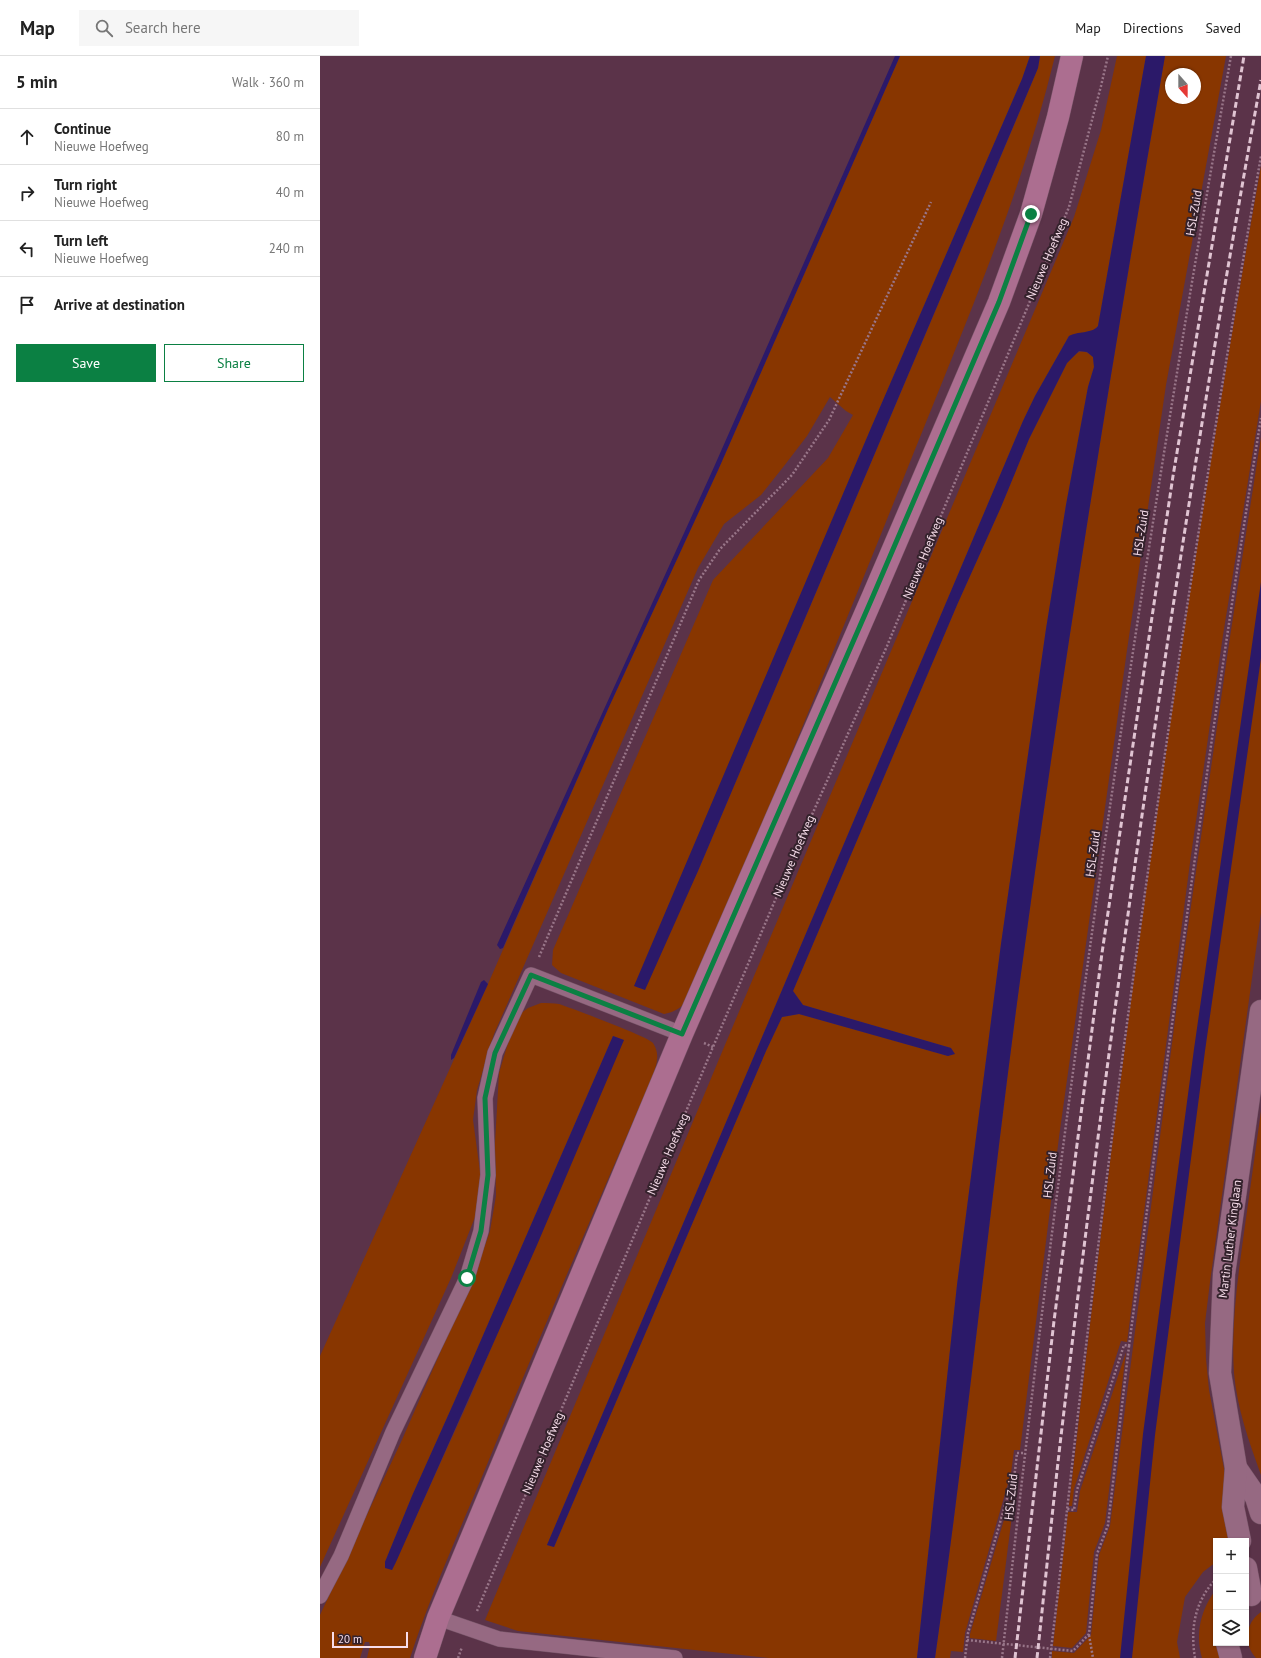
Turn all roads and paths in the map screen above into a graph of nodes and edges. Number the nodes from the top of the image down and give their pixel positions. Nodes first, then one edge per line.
1 (1072, 56) edge
2 (1108, 56) edge
3 (1230, 56) edge
4 (1261, 156) edge
5 (931, 202) dead end
6 (1261, 418) edge
7 (531, 975) junction
8 (1261, 1011) edge
9 (682, 1034) junction
10 (1129, 1346) junction
11 (1025, 1453) junction
12 (1236, 1468) junction
13 (1067, 1509) junction
14 (1261, 1513) edge
15 (1239, 1538) edge
16 (1248, 1574) edge
17 (1213, 1582) edge
18 (1253, 1595) edge
19 (320, 1596) edge
20 (438, 1618) junction
21 (469, 1629) junction
22 (1088, 1634) junction
23 (967, 1640) junction
24 (1228, 1646) edge
25 (425, 1658) edge
26 (458, 1658) edge
27 (676, 1658) edge
28 (965, 1658) edge
29 (1002, 1658) edge
30 (1050, 1658) edge
31 (1093, 1658) edge
32 (1195, 1658) edge
33 (1231, 1658) edge

1 - 9 main road
2 - 21 path, Nieuwe Hoefweg
3 - 11 path, HSL-Zuid
4 - 13 path
5 - 7 path
6 - 10 path
7 - 9 lane
7 - 19 lane
8 - 12 street, Martin Luther Kinglaan
9 - 20 main road
10 - 13 path
10 - 22 path
11 - 23 path
11 - 29 path, HSL-Zuid, bridge
12 - 14 street, Martin Luther Kinglaan
12 - 15 street, Martin Luther Kinglaan
13 - 30 path, bridge
16 - 18 street
17 - 32 path
20 - 21 lane
20 - 25 main road
21 - 26 path, Nieuwe Hoefweg
21 - 27 lane
22 - 23 path
22 - 31 path
23 - 28 path
24 - 33 street

